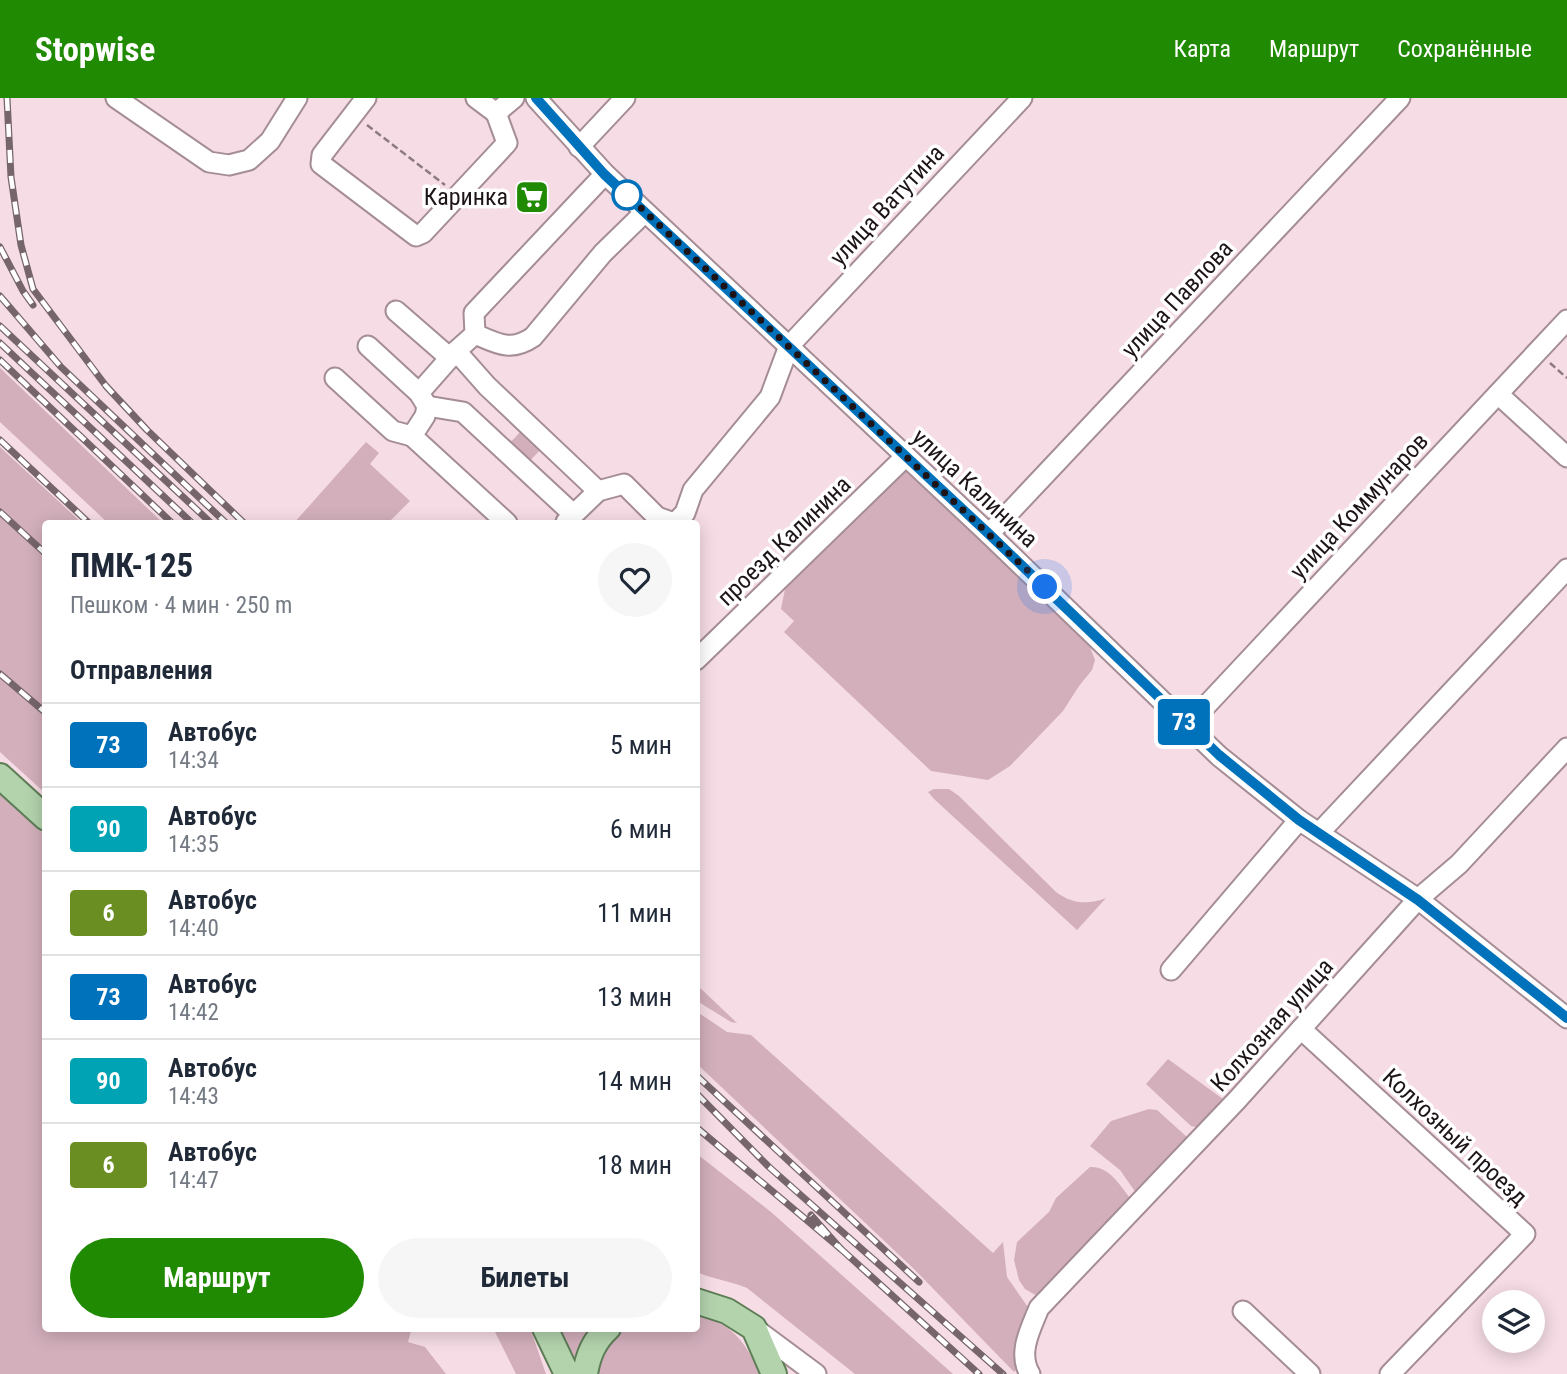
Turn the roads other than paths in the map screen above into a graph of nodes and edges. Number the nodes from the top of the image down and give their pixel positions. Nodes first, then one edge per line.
1 (297, 98) edge
2 (366, 98) edge
3 (476, 98) edge
4 (514, 98) edge
5 (536, 98) edge
6 (625, 98) edge
7 (1022, 98) edge
8 (1400, 98) edge
9 (128, 101) edge
10 (496, 113) junction
11 (579, 147) junction
12 (604, 174) junction
13 (645, 212) junction
14 (396, 311) dead end
15 (1567, 320) edge
16 (475, 334) junction
17 (368, 346) dead end
18 (789, 346) junction
19 (453, 354) junction
20 (335, 378) dead end
21 (1498, 394) junction
22 (423, 400) junction
23 (412, 436) junction
24 (906, 456) junction
25 (1567, 457) edge
26 (598, 491) junction
27 (569, 519) edge
28 (504, 520) edge
29 (666, 520) edge
30 (677, 520) edge
31 (989, 534) junction
32 (1567, 569) edge
33 (700, 656) edge
34 (1188, 725) junction
35 (1567, 748) edge
36 (0, 776) edge
37 (42, 814) edge
38 (1299, 820) junction
39 (1319, 833) junction
40 (1418, 900) junction
41 (1171, 970) dead end
42 (1567, 1018) edge
43 (1301, 1029) junction
44 (700, 1302) edge
45 (1243, 1311) dead end
46 (754, 1328) junction
47 (547, 1332) edge
48 (604, 1332) edge
49 (567, 1374) edge
50 (585, 1374) edge
51 (774, 1374) edge
52 (816, 1374) edge
53 (1030, 1374) edge
54 (1310, 1374) edge
55 (1390, 1374) edge

1 - 9 street
2 - 10 street
3 - 10 street
4 - 10 street
5 - 11 street, улица Калинина
6 - 11 street
7 - 18 street, улица Ватутина
8 - 31 street, улица Павлова
11 - 12 street, улица Калинина
12 - 13 street, улица Калинина
12 - 16 street
13 - 16 street
13 - 18 street, улица Калинина
14 - 19 street
15 - 21 street, улица Коммунаров
16 - 19 street
17 - 22 street
18 - 24 street, улица Калинина
18 - 30 street
19 - 22 street
19 - 26 street
20 - 23 street
21 - 25 street
21 - 34 street, улица Коммунаров
22 - 23 street
22 - 27 street
23 - 28 street
24 - 31 street, улица Калинина
24 - 33 street, проезд Калинина
26 - 27 street
26 - 29 street
31 - 34 street, улица Калинина
32 - 39 street
34 - 38 street, улица Калинина
35 - 40 street, Колхозная улица
36 - 37 main road
38 - 39 street, улица Калинина
38 - 41 street
39 - 40 street, улица Калинина
40 - 42 street, улица Калинина
40 - 43 street, Колхозная улица
43 - 53 street, Колхозная улица
43 - 55 street, Колхозный проезд
44 - 46 main road
45 - 54 street
46 - 51 main road
46 - 52 street
47 - 49 main road
48 - 50 main road

